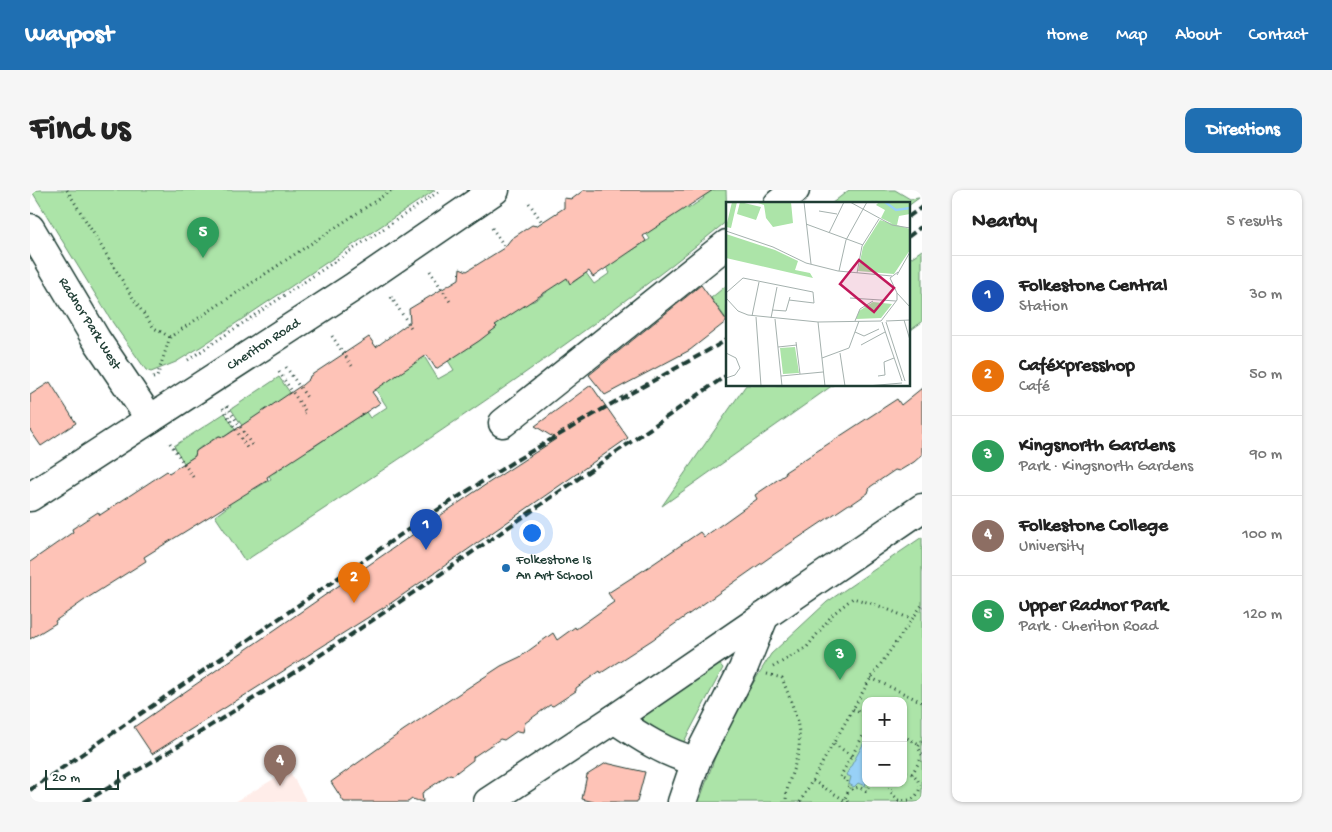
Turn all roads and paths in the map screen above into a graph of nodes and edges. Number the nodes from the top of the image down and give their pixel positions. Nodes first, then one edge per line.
1 (68, 190) edge
2 (392, 190) edge
3 (441, 190) edge
4 (495, 190) edge
5 (795, 190) edge
6 (780, 202) edge
7 (529, 203) dead end
8 (542, 222) dead end
9 (30, 228) edge
10 (492, 228) dead end
11 (726, 245) edge
12 (505, 247) dead end
13 (430, 271) dead end
14 (391, 297) dead end
15 (451, 303) dead end
16 (412, 329) dead end
17 (332, 336) dead end
18 (170, 337) junction
19 (185, 363) dead end
20 (352, 366) dead end
21 (286, 367) dead end
22 (279, 372) dead end
23 (162, 378) dead end
24 (142, 387) junction
25 (308, 399) dead end
26 (304, 413) dead end
27 (150, 420) junction
28 (503, 423) dead end
29 (170, 443) dead end
30 (253, 447) dead end
31 (247, 448) dead end
32 (195, 480) dead end
33 (30, 497) edge
34 (922, 508) edge
35 (922, 604) edge
36 (764, 617) junction
37 (911, 620) junction
38 (872, 678) junction
39 (922, 702) edge
40 (853, 709) junction
41 (862, 714) edge
42 (614, 719) junction
43 (862, 738) edge
44 (907, 738) edge
45 (921, 743) edge
46 (834, 744) junction
47 (852, 756) junction
48 (922, 756) edge
49 (696, 761) junction
50 (907, 773) edge
51 (912, 774) junction
52 (813, 781) junction
53 (868, 787) edge
54 (890, 787) edge
55 (850, 788) junction
56 (920, 795) edge
57 (845, 801) edge
58 (897, 801) edge
59 (488, 802) edge
60 (682, 802) edge
61 (786, 802) edge
62 (800, 802) edge

1 - 18 path
2 - 18 path
3 - 19 path
4 - 27 street, Cheriton Road
5 - 6 street
7 - 8 path
9 - 24 street, Radnor Park West
10 - 12 path
11 - 28 street
13 - 15 path
14 - 16 path
17 - 20 path
18 - 24 path
21 - 25 path
22 - 26 path
23 - 24 path
24 - 27 street, Radnor Park West
27 - 33 street, Cheriton Road
29 - 32 path
30 - 31 path
34 - 36 street
35 - 37 path
36 - 42 street
36 - 49 street
37 - 38 path
37 - 61 path
38 - 39 path
38 - 40 path
40 - 41 path
40 - 46 path
42 - 49 street
42 - 59 street
43 - 47 path
44 - 45 path
45 - 48 path
46 - 47 path
46 - 52 path
47 - 55 path
48 - 51 path
49 - 60 street
50 - 51 path
51 - 56 path
52 - 57 path
52 - 62 path
53 - 55 path
54 - 58 path
55 - 57 path
56 - 58 path

